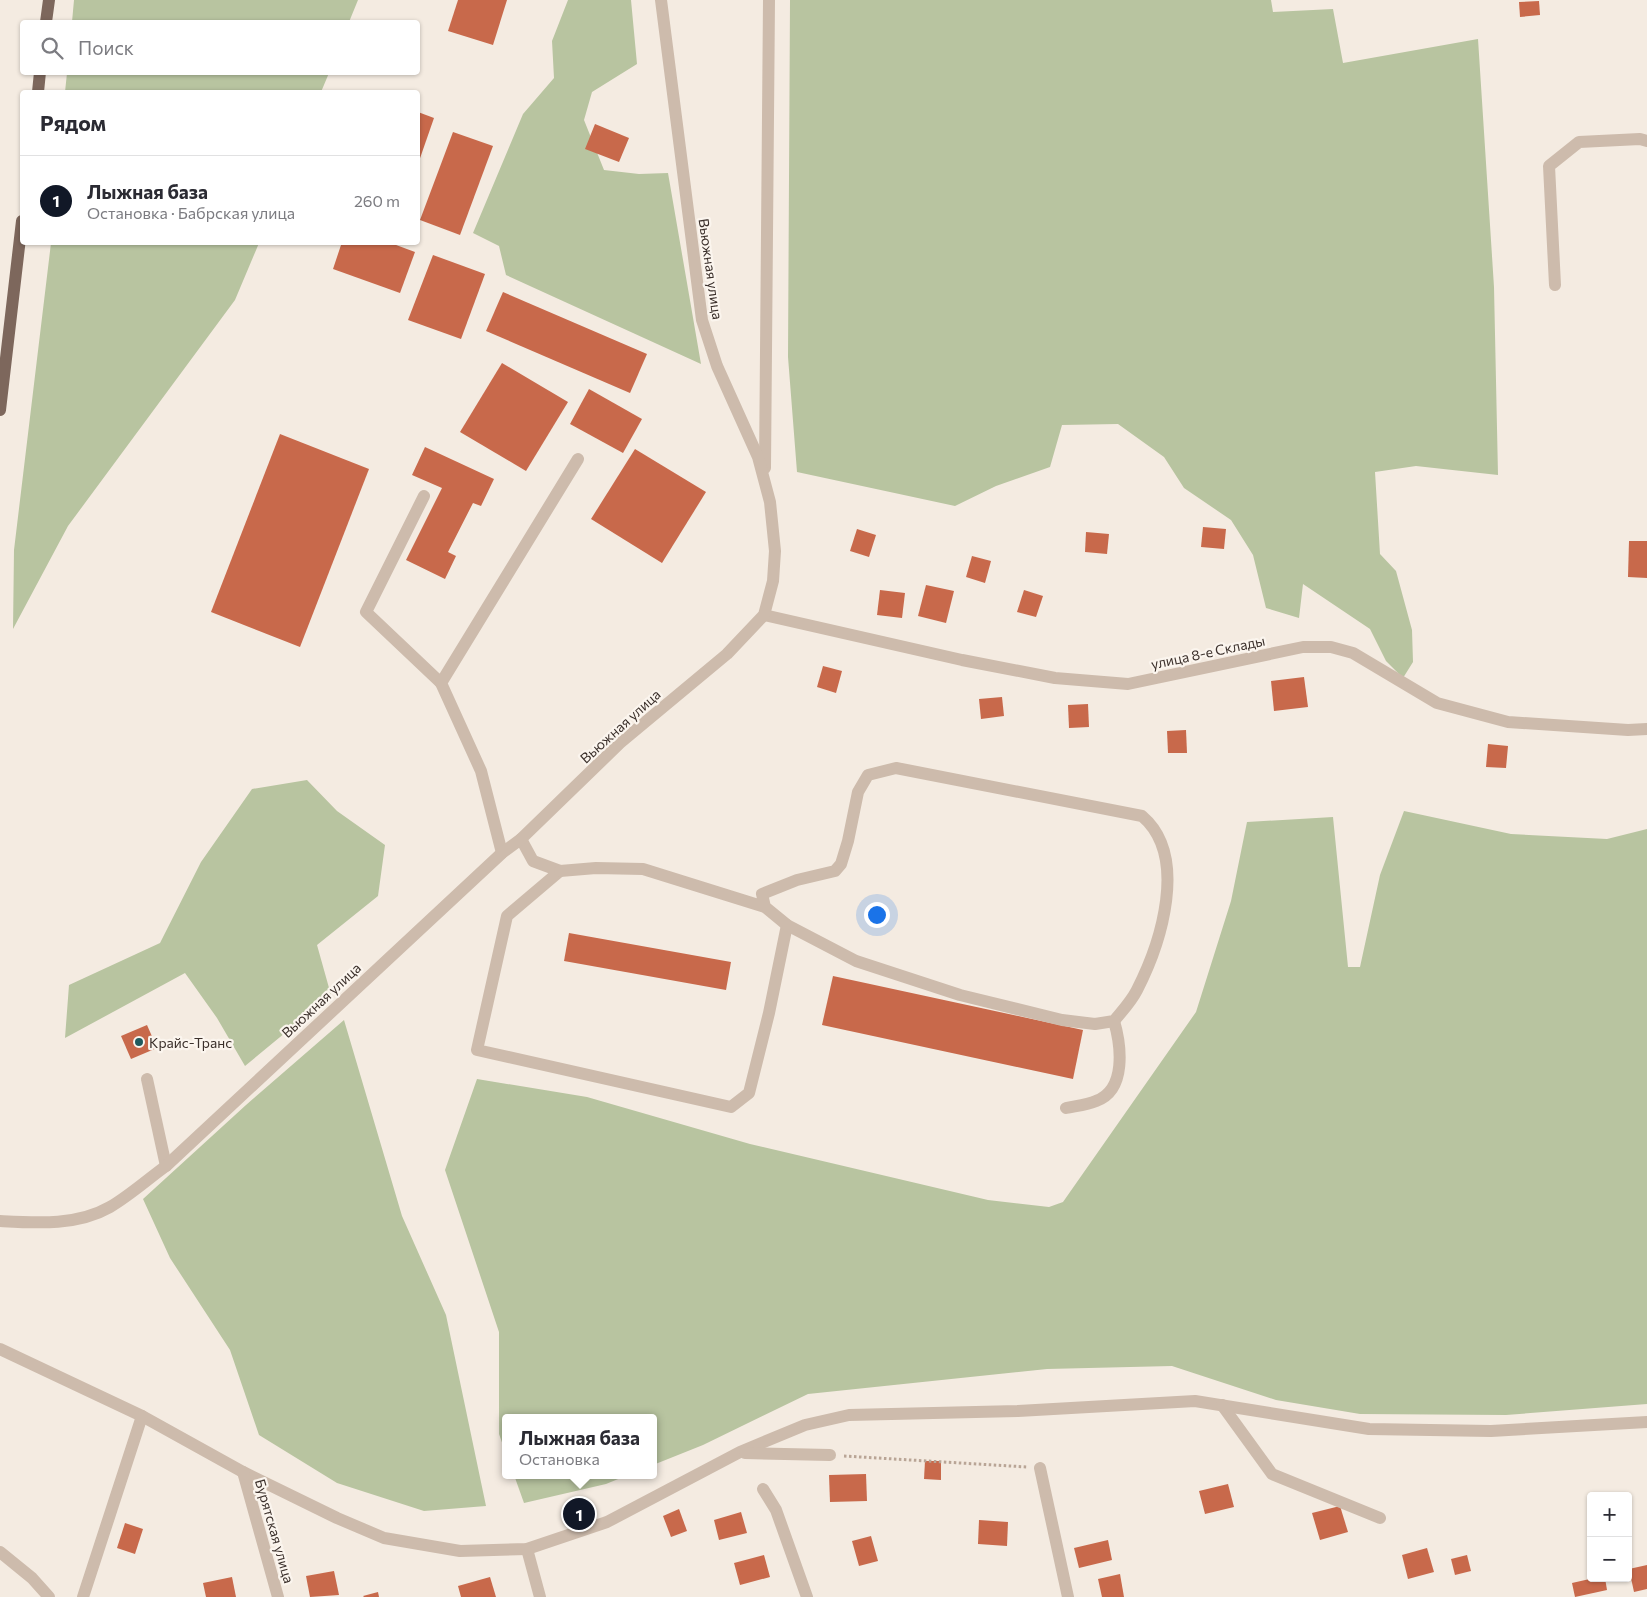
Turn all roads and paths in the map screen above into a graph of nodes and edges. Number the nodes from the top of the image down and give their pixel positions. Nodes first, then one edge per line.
1 (49, 0) edge
2 (661, 0) edge
3 (769, 0) edge
4 (46, 20) edge
5 (40, 75) edge
6 (38, 90) edge
7 (1647, 141) edge
8 (20, 238) edge
9 (1555, 285) dead end
10 (0, 410) edge
11 (578, 460) dead end
12 (765, 486) junction
13 (424, 496) dead end
14 (764, 615) junction
15 (441, 683) junction
16 (1647, 729) edge
17 (521, 840) junction
18 (502, 853) junction
19 (560, 871) junction
20 (765, 907) junction
21 (787, 925) junction
22 (1114, 1021) junction
23 (147, 1079) dead end
24 (1066, 1108) dead end
25 (166, 1166) junction
26 (0, 1221) edge
27 (0, 1349) edge
28 (1222, 1405) junction
29 (142, 1416) junction
30 (1647, 1422) edge
31 (740, 1452) junction
32 (830, 1455) joint
33 (1040, 1468) joint
34 (243, 1472) junction
35 (763, 1488) dead end
36 (1380, 1518) dead end
37 (527, 1548) junction
38 (0, 1552) edge
39 (48, 1597) edge
40 (82, 1597) edge
41 (278, 1597) edge
42 (540, 1597) edge
43 (807, 1597) edge
44 (1068, 1597) edge

1 - 4 main road
2 - 12 street, Вьюжная улица
3 - 12 street
5 - 6 main road
7 - 9 street
8 - 10 main road
11 - 15 street
12 - 14 street, Вьюжная улица
13 - 15 street
14 - 16 street, улица 8-е Склады
14 - 17 street, Вьюжная улица
15 - 18 street
17 - 18 street, Вьюжная улица
17 - 19 street
18 - 25 street, Вьюжная улица
19 - 20 street
19 - 21 street
20 - 21 street
20 - 22 street
21 - 22 street
22 - 24 street
23 - 25 street
25 - 26 street, Вьюжная улица
27 - 29 street
28 - 30 street
28 - 31 street
28 - 36 street
29 - 34 street
29 - 40 street
31 - 32 street
31 - 37 street
32 - 33 path
33 - 44 street
34 - 37 street
34 - 41 street, Бурятская улица
35 - 43 street
37 - 42 street
38 - 39 street

